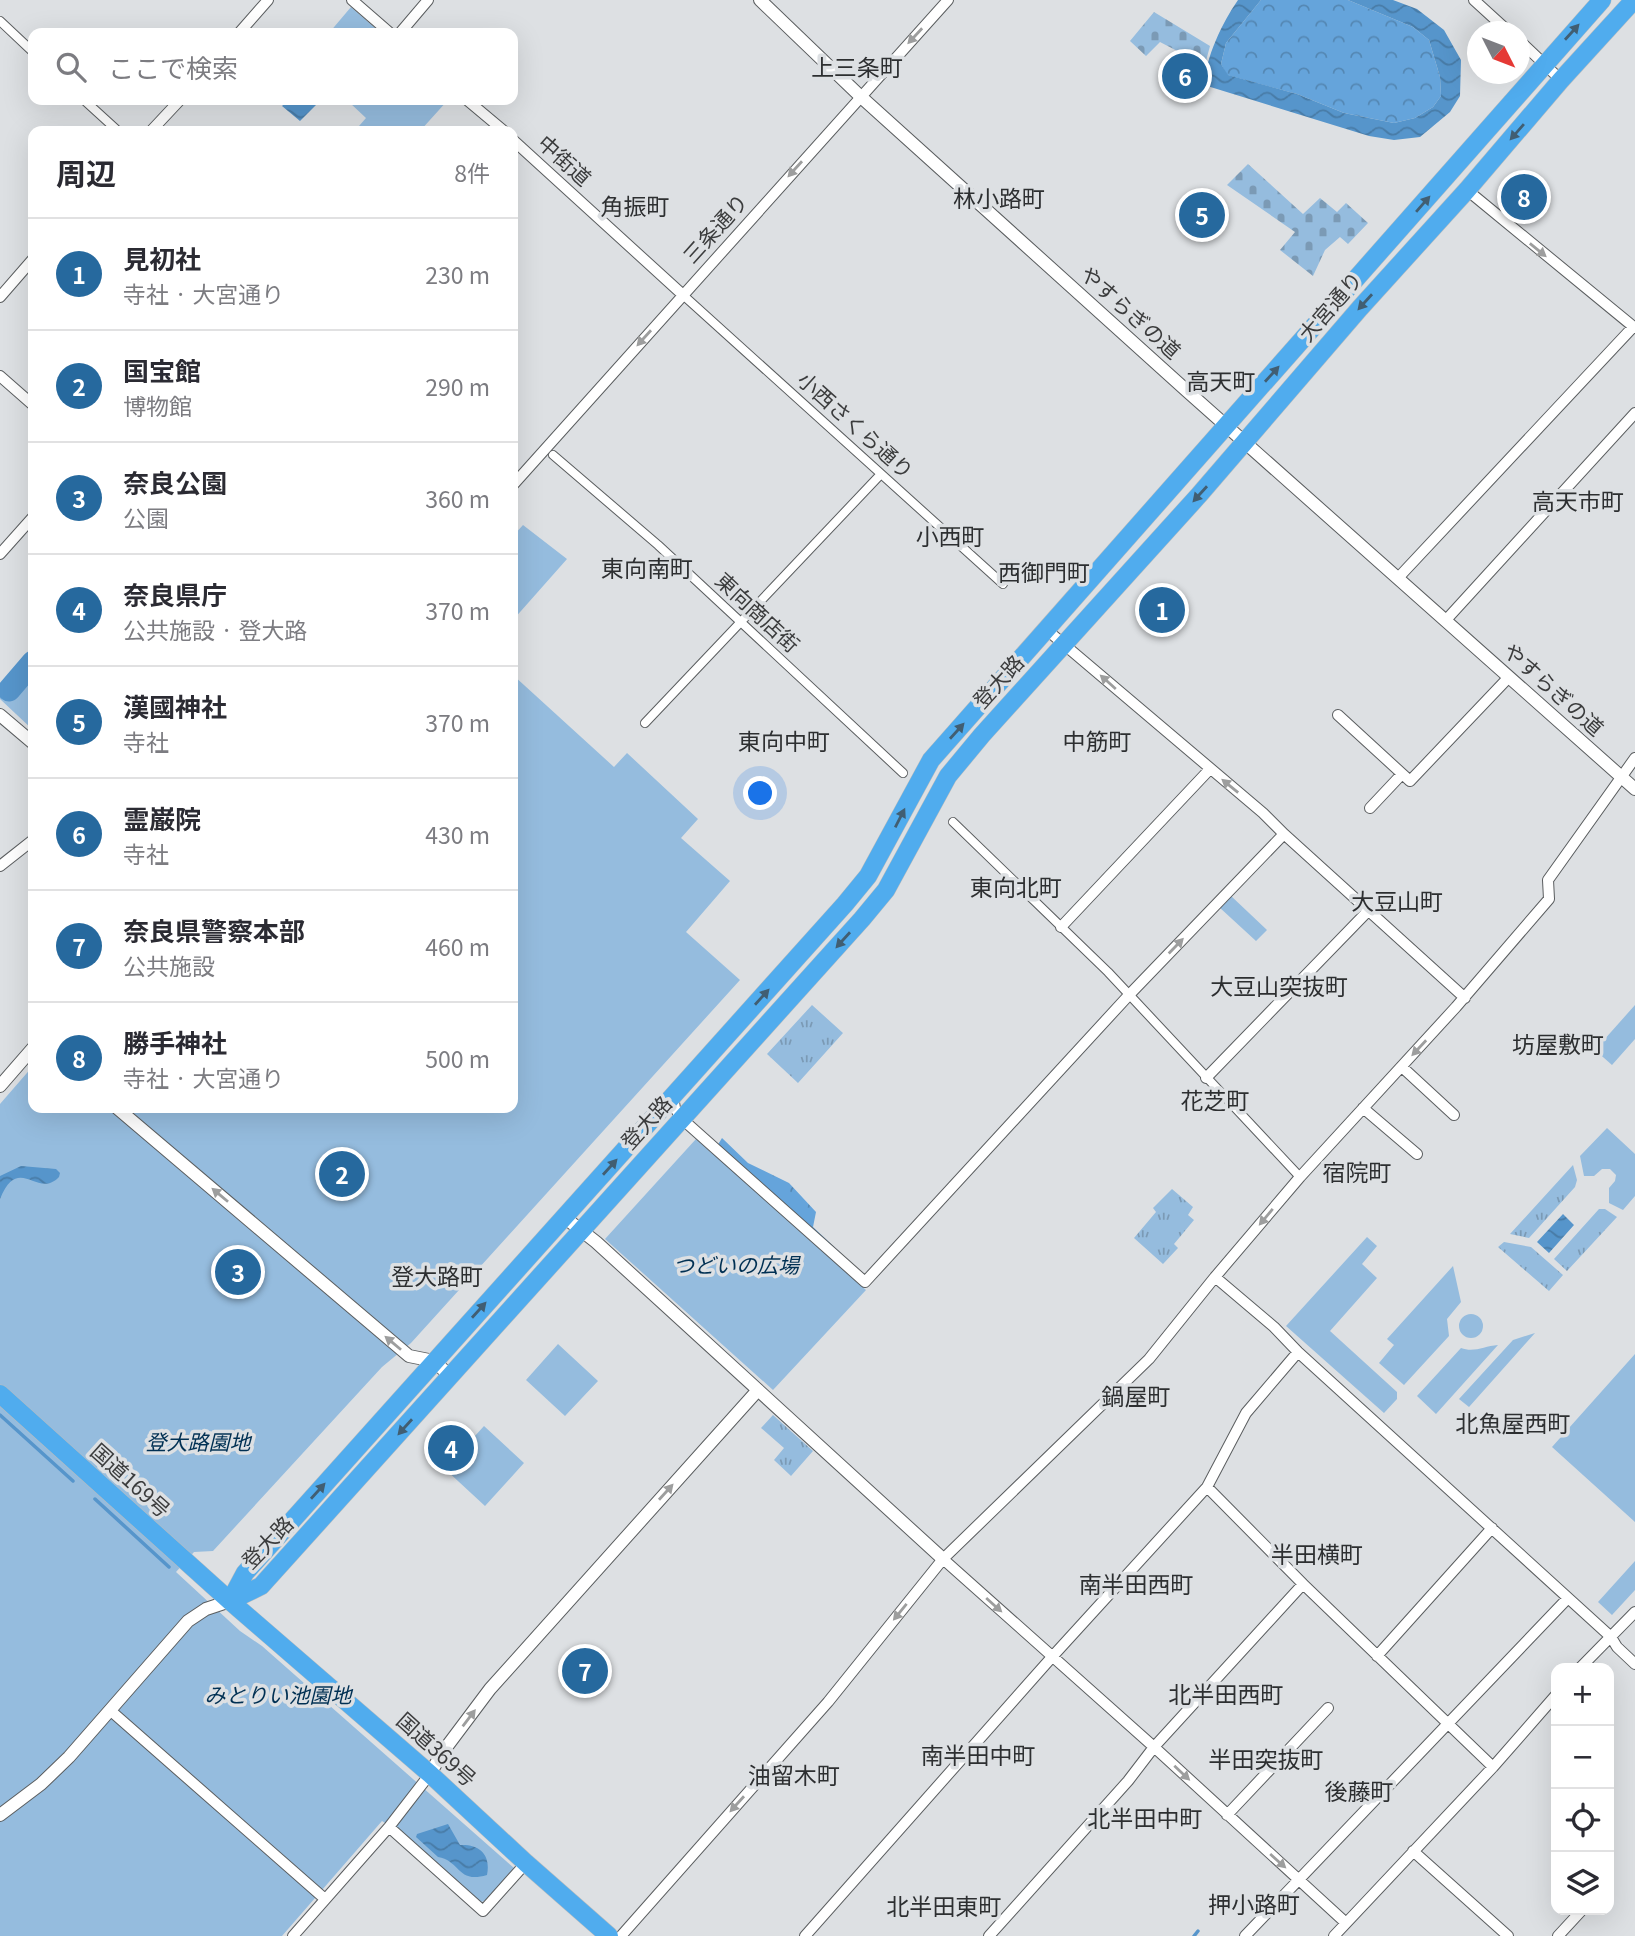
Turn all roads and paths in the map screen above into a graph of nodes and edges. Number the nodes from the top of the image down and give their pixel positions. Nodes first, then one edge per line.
1 (268, 0) edge
2 (352, 0) edge
3 (428, 0) edge
4 (760, 0) edge
5 (948, 0) edge
6 (1474, 0) edge
7 (1602, 0) edge
8 (1634, 0) edge
9 (0, 21) edge
10 (1497, 21) edge
11 (243, 28) edge
12 (384, 28) edge
13 (404, 28) edge
14 (28, 47) edge
15 (1530, 51) edge
16 (1544, 64) junction
17 (1561, 80) junction
18 (860, 96) junction
19 (89, 105) edge
20 (175, 105) edge
21 (473, 105) edge
22 (113, 126) edge
23 (156, 126) edge
24 (498, 126) edge
25 (518, 145) edge
26 (1467, 190) junction
27 (28, 265) edge
28 (683, 295) junction
29 (0, 297) edge
30 (1634, 328) edge
31 (0, 376) edge
32 (28, 401) edge
33 (1635, 413) edge
34 (1227, 425) junction
35 (1245, 442) junction
36 (553, 455) dead end
37 (881, 474) junction
38 (518, 477) edge
39 (28, 523) edge
40 (0, 554) edge
41 (1398, 578) junction
42 (1003, 584) dead end
43 (1446, 620) junction
44 (741, 622) junction
45 (1047, 630) junction
46 (1063, 644) junction
47 (1509, 677) junction
48 (0, 715) edge
49 (1338, 715) dead end
50 (645, 723) dead end
51 (28, 739) edge
52 (1635, 758) edge
53 (1210, 769) junction
54 (903, 773) dead end
55 (1402, 774) junction
56 (1622, 777) junction
57 (1635, 789) edge
58 (1370, 808) dead end
59 (953, 822) dead end
60 (1284, 834) junction
61 (28, 844) edge
62 (0, 866) edge
63 (845, 904) junction
64 (1368, 911) junction
65 (862, 919) junction
66 (1061, 927) junction
67 (1129, 995) junction
68 (1465, 998) junction
69 (28, 1054) edge
70 (1402, 1066) junction
71 (1206, 1078) junction
72 (0, 1086) edge
73 (673, 1097) junction
74 (1363, 1108) junction
75 (123, 1113) edge
76 (1454, 1115) dead end
77 (681, 1118) junction
78 (1417, 1154) dead end
79 (1300, 1177) junction
80 (564, 1217) junction
81 (580, 1231) junction
82 (1215, 1277) junction
83 (1298, 1352) junction
84 (434, 1361) junction
85 (450, 1376) junction
86 (758, 1390) junction
87 (0, 1394) edge
88 (1206, 1488) junction
89 (1492, 1528) junction
90 (943, 1559) junction
91 (1303, 1584) junction
92 (1568, 1598) junction
93 (230, 1601) junction
94 (1635, 1612) edge
95 (1611, 1637) junction
96 (1377, 1656) junction
97 (1052, 1657) junction
98 (1585, 1663) edge
99 (1635, 1664) edge
100 (1551, 1701) edge
101 (1328, 1708) dead end
102 (111, 1711) junction
103 (1448, 1725) junction
104 (1154, 1746) junction
105 (1493, 1767) junction
106 (430, 1773) junction
107 (0, 1815) edge
108 (1227, 1815) junction
109 (389, 1826) junction
110 (1413, 1851) junction
111 (526, 1863) junction
112 (1298, 1879) junction
113 (325, 1899) junction
114 (1577, 1915) edge
115 (1346, 1923) junction
116 (293, 1936) edge
117 (610, 1936) edge
118 (621, 1936) edge
119 (805, 1936) edge
120 (989, 1936) edge
121 (1245, 1936) edge
122 (1334, 1936) edge
123 (1508, 1936) edge
124 (1558, 1936) edge

1 - 11 street
2 - 12 street
3 - 13 street
4 - 18 street, やすらぎの道
5 -> 18 street, 三条通り
6 - 10 street
16 -> 7 highway, 大宮通り
8 - 17 highway, 大宮通り
9 - 14 street
15 - 16 street
16 - 17 street
34 -> 16 highway, 大宮通り
17 -> 26 highway, 大宮通り
18 -> 28 street, 三条通り
18 - 34 street, やすらぎの道
19 - 22 street
20 - 23 street
21 - 24 street
25 - 28 street, 中街道
26 -> 30 street
26 -> 35 highway, 大宮通り
27 - 29 street
28 - 37 street, 小西さくら通り
28 -> 38 street, 三条通り
30 - 41 street
31 - 32 street
33 - 43 street
34 - 35 street, やすらぎの道
34 - 45 highway, 大宮通り
35 - 41 street, やすらぎの道
35 -> 46 highway, 大宮通り
36 - 44 street, 東向商店街
37 - 42 street, 小西さくら通り
37 - 44 street
39 - 40 street
41 - 43 street, やすらぎの道
43 - 47 street, やすらぎの道
44 - 50 street
44 - 54 street, 東向商店街
45 - 46 street
63 -> 45 highway, 登大路
53 -> 46 street
46 - 65 highway, 登大路
47 - 55 street
47 - 56 street, やすらぎの道
48 - 51 street
49 - 55 street
52 - 56 street
60 -> 53 street
53 - 66 street
55 - 58 street
56 - 57 street, やすらぎの道
56 - 68 street
59 - 66 street
60 - 64 street
67 -> 60 street
61 - 62 street
63 - 65 highway
73 -> 63 highway, 登大路
64 - 68 street
64 - 71 street
65 -> 77 highway, 登大路
66 - 67 street
67 - 71 street
67 - 77 street
68 -> 70 street
69 - 72 street
70 - 74 street
70 - 76 street
71 - 79 street
73 - 77 street
80 -> 73 highway, 登大路
74 - 78 street
74 - 79 street
84 -> 75 street
77 - 81 highway, 登大路
79 -> 82 street
80 - 81 street
84 -> 80 highway, 登大路
81 - 85 highway, 登大路
81 - 86 street
82 - 83 street
82 - 90 street
83 - 88 street
83 - 89 street
84 - 85 street
93 -> 84 highway, 登大路
85 -> 93 highway, 登大路
86 - 90 street
106 -> 86 street
87 - 93 highway, 国道169号
88 - 91 street
88 - 97 street
89 - 92 street
89 - 96 street
90 -> 97 street
90 -> 118 street
91 - 96 street
91 - 104 street
92 - 95 street
92 - 103 street
93 - 102 street, 登大路
93 - 106 highway, 国道369号
94 - 95 street
95 - 98 street
95 - 99 street
96 - 103 street
97 - 104 street
97 - 119 street
100 - 105 street
101 - 108 street
102 - 107 street, 登大路
102 - 113 street
103 - 105 street
103 - 112 street
104 -> 108 street
104 - 120 street
105 - 110 street
106 - 109 street
106 - 111 highway, 国道369号
108 -> 112 street
109 - 111 street
109 - 113 street
110 - 115 street
110 - 123 street
111 - 117 highway, 国道369号
112 - 115 street
112 - 121 street
113 - 116 street
114 - 124 street
115 - 122 street

